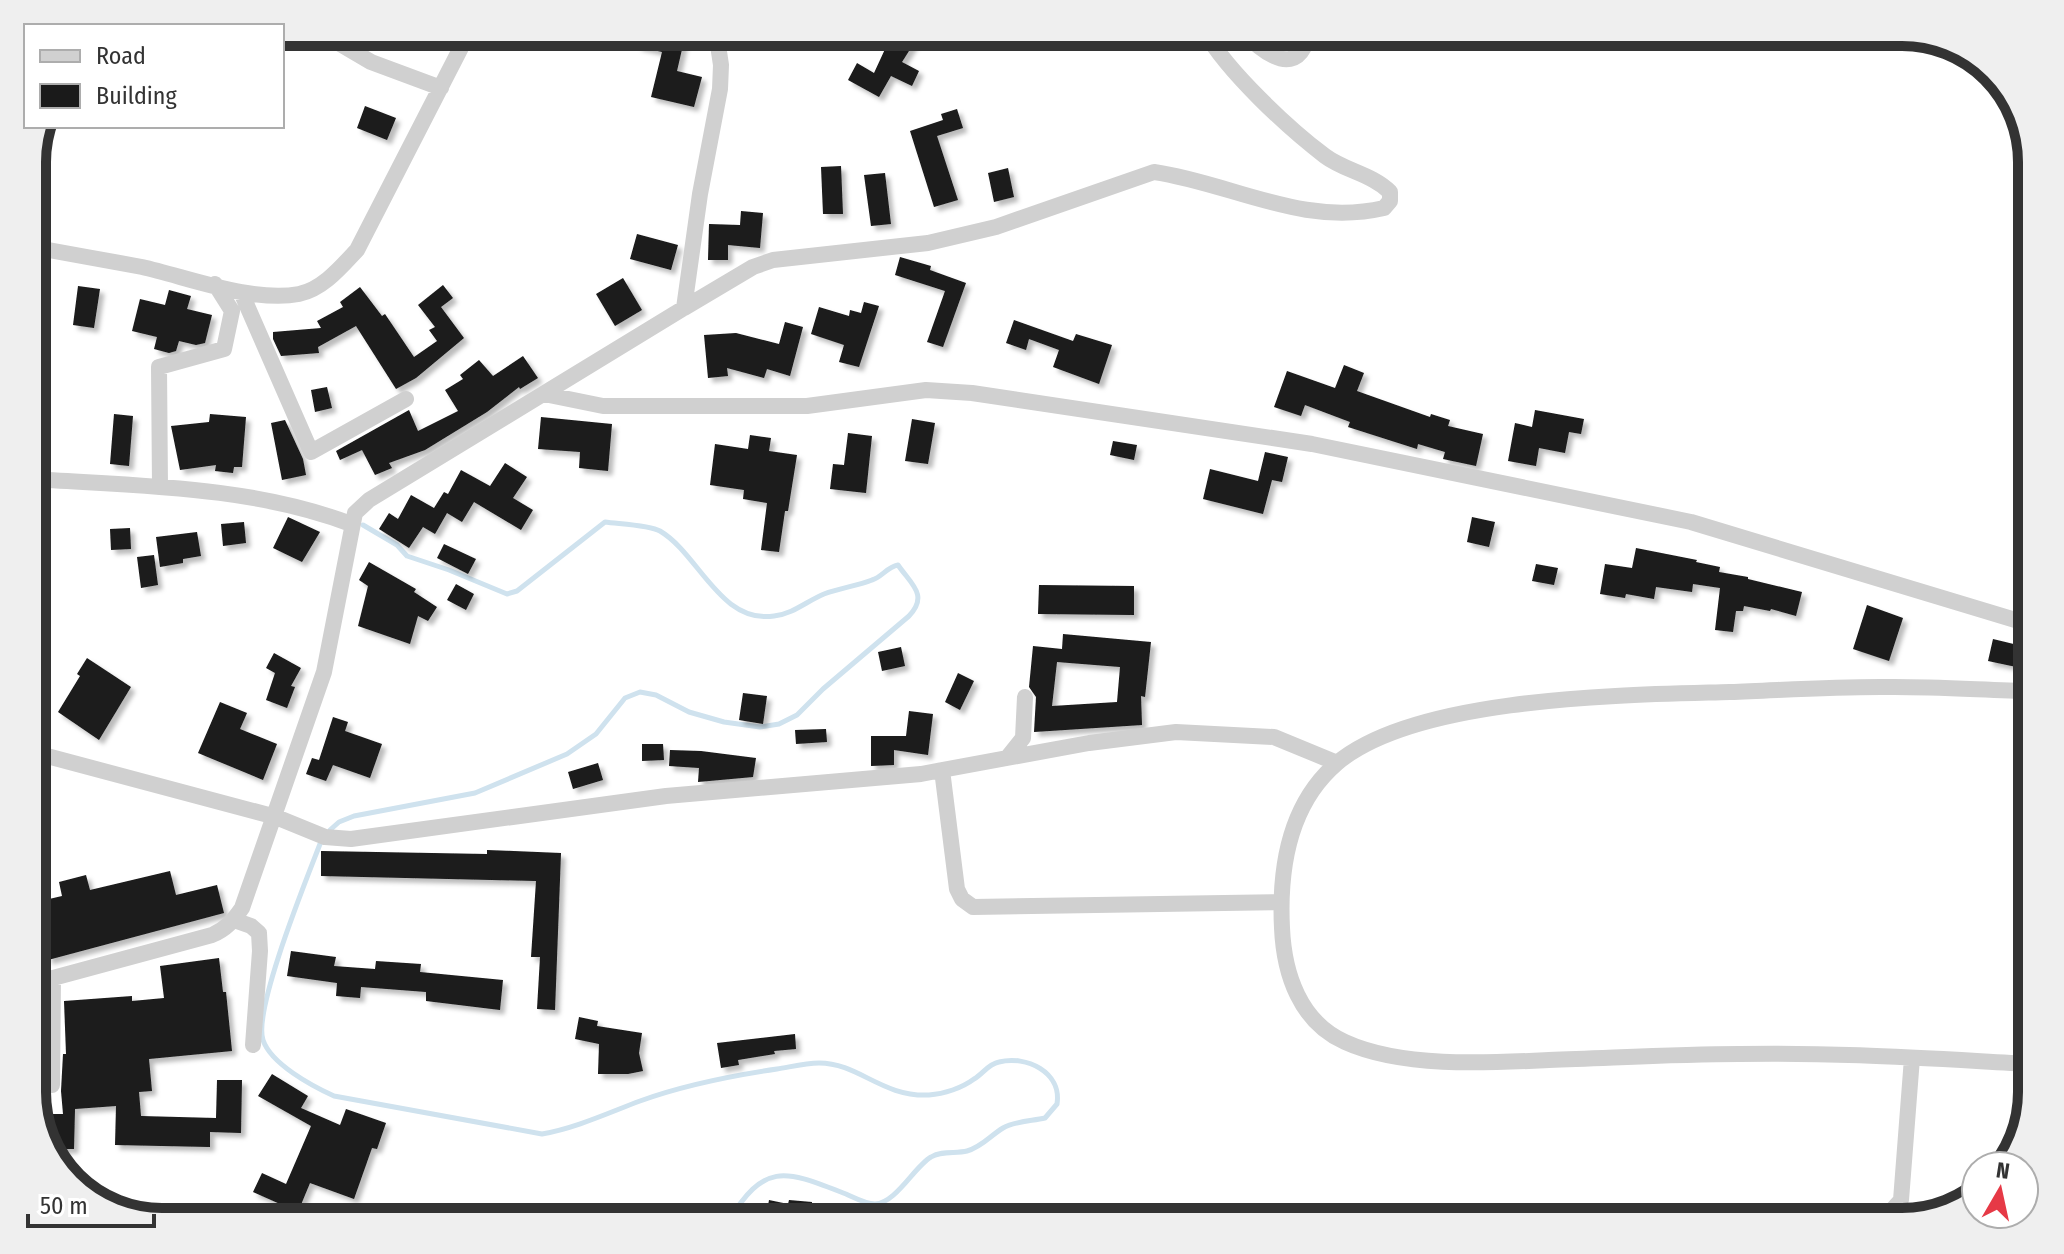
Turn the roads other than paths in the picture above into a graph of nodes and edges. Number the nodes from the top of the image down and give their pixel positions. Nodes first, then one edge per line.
1 (344, 46) edge
2 (462, 46) edge
3 (718, 46) edge
4 (1214, 46) edge
5 (1259, 46) edge
6 (1304, 46) edge
7 (441, 88) junction
8 (46, 250) edge
9 (215, 284) junction
10 (241, 292) junction
11 (684, 308) junction
12 (544, 394) junction
13 (406, 399) dead end
14 (46, 480) edge
15 (160, 487) junction
16 (351, 524) junction
17 (2018, 621) edge
18 (2018, 691) edge
19 (1025, 697) dead end
20 (46, 756) edge
21 (1007, 758) junction
22 (1337, 763) junction
23 (942, 770) junction
24 (276, 817) junction
25 (1281, 902) junction
26 (234, 920) junction
27 (53, 978) junction
28 (46, 981) edge
29 (253, 1045) dead end
30 (1912, 1058) junction
31 (2018, 1063) edge
32 (52, 1085) dead end
33 (1894, 1208) edge

1 - 7 street
2 - 7 street
3 - 11 street
4 - 11 street
5 - 6 street
7 - 10 street
8 - 9 street
9 - 10 street
9 - 15 street
10 - 13 street
11 - 12 street
12 - 16 street
12 - 17 street
14 - 15 street
15 - 16 street
16 - 24 street
18 - 22 street
19 - 21 street
20 - 24 street
21 - 22 street
21 - 23 street
22 - 25 street
23 - 24 street
23 - 25 street
24 - 26 street
25 - 30 street
26 - 27 street
26 - 29 street
27 - 28 street
27 - 32 street
30 - 31 street
30 - 33 street

